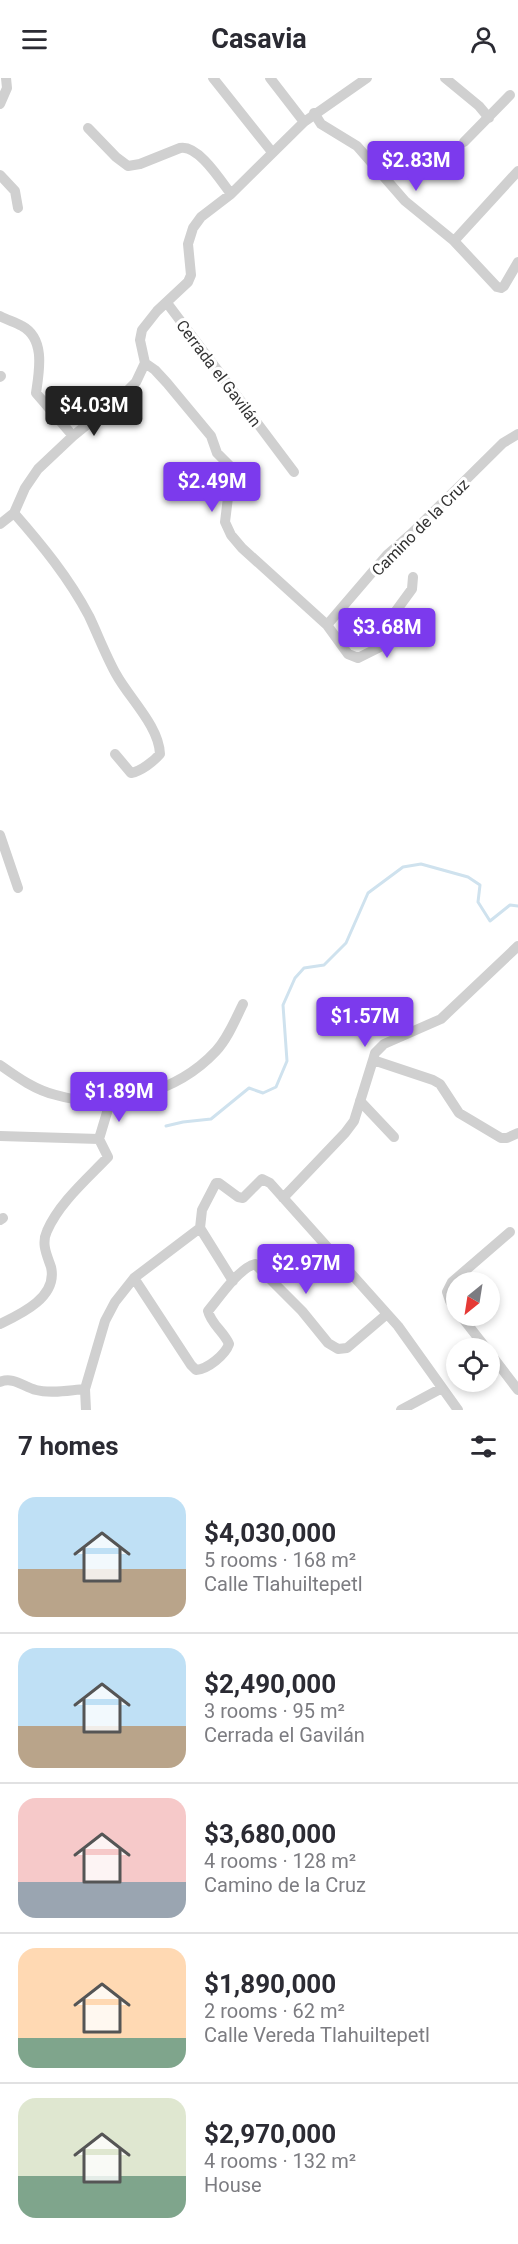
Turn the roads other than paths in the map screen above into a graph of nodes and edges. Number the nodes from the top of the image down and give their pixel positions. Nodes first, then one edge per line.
1 (6, 78) edge
2 (213, 78) edge
3 (270, 78) edge
4 (367, 78) edge
5 (445, 78) edge
6 (510, 95) dead end
7 (0, 104) edge
8 (314, 113) junction
9 (489, 118) junction
10 (304, 122) junction
11 (88, 128) dead end
12 (464, 142) dead end
13 (272, 152) junction
14 (518, 171) edge
15 (0, 175) edge
16 (231, 194) junction
17 (18, 208) dead end
18 (454, 241) junction
19 (518, 262) edge
20 (167, 303) junction
21 (1, 317) edge
22 (145, 363) junction
23 (518, 434) edge
24 (73, 436) junction
25 (294, 472) dead end
26 (14, 513) junction
27 (0, 524) edge
28 (413, 577) dead end
29 (327, 625) junction
30 (115, 754) dead end
31 (0, 835) edge
32 (18, 888) dead end
33 (518, 946) edge
34 (243, 1004) dead end
35 (373, 1060) junction
36 (0, 1065) edge
37 (111, 1099) junction
38 (360, 1101) junction
39 (518, 1133) edge
40 (0, 1136) edge
41 (393, 1137) dead end
42 (99, 1139) junction
43 (283, 1198) junction
44 (200, 1228) junction
45 (510, 1232) dead end
46 (464, 1272) edge
47 (134, 1278) junction
48 (233, 1281) junction
49 (387, 1314) junction
50 (0, 1324) edge
51 (469, 1326) edge
52 (478, 1338) edge
53 (500, 1366) edge
54 (0, 1382) edge
55 (442, 1388) junction
56 (85, 1389) junction
57 (518, 1390) edge
58 (86, 1410) edge
59 (401, 1410) edge
60 (458, 1410) edge

1 - 7 street
2 - 13 street
3 - 10 street
4 - 8 street
5 - 9 street
6 - 9 street
8 - 10 street
8 - 18 street
9 - 12 street
10 - 13 street
11 - 16 street
13 - 16 street
14 - 18 street
15 - 17 street
16 - 20 street
18 - 19 street
20 - 22 street
20 - 25 street, Cerrada el Gavilán
21 - 24 street
22 - 24 street
22 - 29 street
23 - 29 street, Camino de la Cruz
24 - 26 street
26 - 27 street
26 - 30 street
28 - 29 street
31 - 32 street
33 - 35 street
34 - 37 street
35 - 38 street
35 - 39 street
36 - 37 street
37 - 42 street
38 - 41 street
38 - 43 street
40 - 42 street
42 - 50 street
43 - 44 street
43 - 49 street
44 - 47 street
44 - 48 street
45 - 46 street
47 - 48 street
47 - 56 street
48 - 49 street
49 - 55 street
51 - 52 street
53 - 57 street
54 - 56 street
55 - 59 street
55 - 60 street
56 - 58 street

